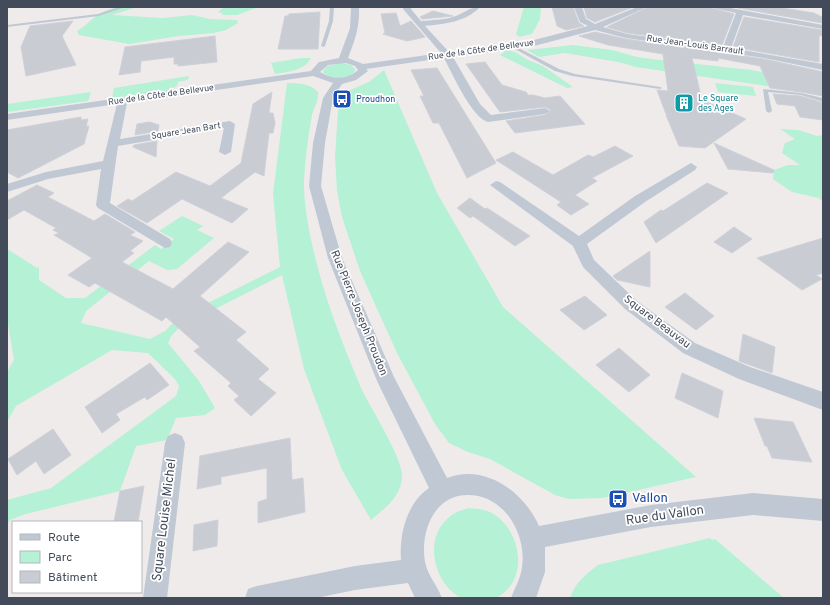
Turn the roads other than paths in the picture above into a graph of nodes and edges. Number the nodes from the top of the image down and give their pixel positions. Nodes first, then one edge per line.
1 (123, 7) edge
2 (332, 7) edge
3 (355, 7) edge
4 (408, 7) edge
5 (476, 7) edge
6 (578, 7) edge
7 (643, 7) edge
8 (713, 7) edge
9 (740, 13) junction
10 (419, 24) junction
11 (7, 26) edge
12 (595, 27) junction
13 (823, 27) edge
14 (323, 46) dead end
15 (515, 47) junction
16 (726, 50) junction
17 (447, 56) junction
18 (343, 60) junction
19 (361, 67) junction
20 (823, 67) edge
21 (315, 73) junction
22 (339, 81) junction
23 (660, 88) dead end
24 (123, 100) junction
25 (823, 100) edge
26 (545, 110) dead end
27 (769, 111) dead end
28 (7, 117) edge
29 (113, 143) junction
30 (225, 152) dead end
31 (108, 164) junction
32 (691, 167) dead end
33 (496, 185) dead end
34 (7, 188) edge
35 (165, 243) dead end
36 (579, 243) junction
37 (823, 402) edge
38 (175, 443) dead end
39 (442, 491) junction
40 (823, 510) edge
41 (533, 538) junction
42 (415, 570) junction
43 (155, 598) edge
44 (257, 598) edge
45 (430, 598) edge
46 (523, 598) edge

1 - 11 lane
2 - 14 lane
3 - 18 street
4 - 10 street
5 - 10 street
6 - 12 street, Rue Jean-Louis Barrault
7 - 12 street, Rue de la Côte de Bellevue
8 - 9 street
9 - 13 street
9 - 16 street
10 - 17 street
12 - 15 street, Rue de la Côte de Bellevue
12 - 16 street, Rue Jean-Louis Barrault
15 - 17 street, Rue de la Côte de Bellevue
15 - 23 lane
16 - 20 street, Rue Jean-Louis Barrault
17 - 19 street, Rue de la Côte de Bellevue
17 - 26 street
18 - 19 street
18 - 21 street
19 - 22 street
21 - 22 street
21 - 24 street, Rue de la Côte de Bellevue
22 - 39 street, Rue Pierre Joseph Proudon
24 - 28 street, Rue de la Côte de Bellevue
24 - 29 street
25 - 27 lane
29 - 30 street, Square Jean Bart
29 - 31 street
31 - 34 street
31 - 35 street
32 - 36 street
33 - 36 street
36 - 37 street, Square Beauvau
38 - 43 street, Square Louise Michel
39 - 41 street
39 - 42 street
40 - 41 street, Rue du Vallon
41 - 46 street
42 - 44 street
42 - 45 street

